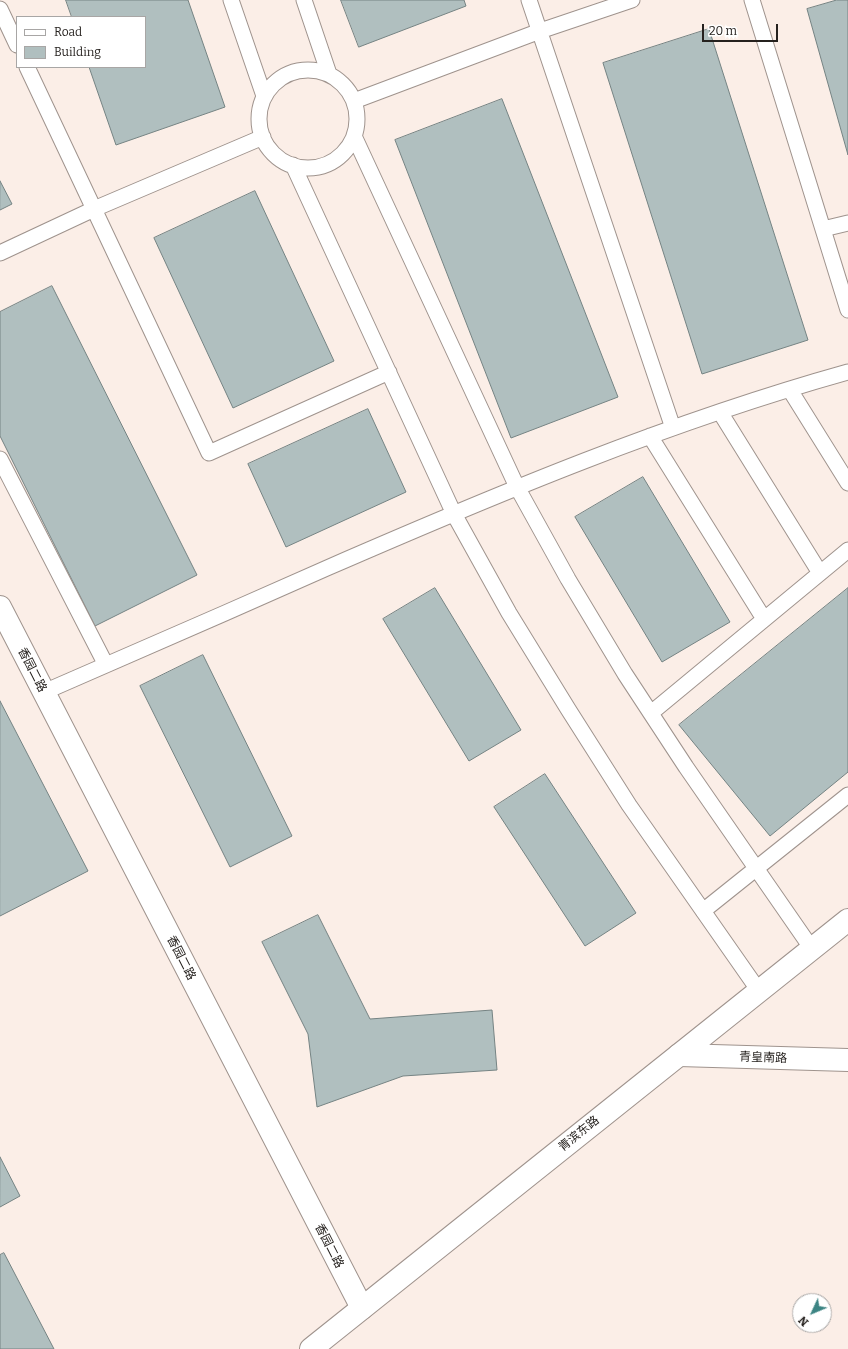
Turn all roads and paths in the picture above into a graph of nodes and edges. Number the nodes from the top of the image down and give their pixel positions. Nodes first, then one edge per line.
1 (231, 0) edge
2 (304, 0) edge
3 (529, 0) edge
4 (632, 0) edge
5 (752, 0) edge
6 (0, 9) edge
7 (540, 31) junction
8 (16, 43) edge
9 (27, 68) edge
10 (329, 74) junction
11 (264, 96) junction
12 (354, 101) junction
13 (354, 136) junction
14 (263, 137) junction
15 (293, 165) junction
16 (94, 209) junction
17 (848, 223) edge
18 (823, 229) junction
19 (0, 253) edge
20 (848, 310) edge
21 (388, 372) junction
22 (848, 372) edge
23 (790, 390) junction
24 (720, 412) junction
25 (673, 428) junction
26 (650, 436) junction
27 (0, 459) edge
28 (848, 483) edge
29 (517, 487) junction
30 (454, 514) junction
31 (848, 550) edge
32 (820, 573) junction
33 (0, 607) edge
34 (764, 619) junction
35 (106, 665) junction
36 (44, 692) junction
37 (651, 713) junction
38 (848, 795) edge
39 (756, 868) junction
40 (703, 911) junction
41 (848, 920) edge
42 (812, 949) junction
43 (759, 991) junction
44 (679, 1055) junction
45 (848, 1060) edge
46 (362, 1308) junction
47 (311, 1349) edge

1 - 11 lane
2 - 10 lane
3 - 7 lane
4 - 7 lane
5 - 18 lane
6 - 8 lane
7 - 12 lane
7 - 25 lane
9 - 16 lane
10 - 11 lane
10 - 12 lane
11 - 14 lane
12 - 13 lane
13 - 15 lane
13 - 29 lane
14 - 15 lane
14 - 16 lane
15 - 21 lane
16 - 19 lane
16 - 21 lane
17 - 18 lane
18 - 20 lane
21 - 30 lane
22 - 23 lane
23 - 24 lane
23 - 28 lane
24 - 25 lane
24 - 32 lane
25 - 26 lane
26 - 29 lane
26 - 34 lane
27 - 35 lane
29 - 30 lane
29 - 37 lane
30 - 35 lane
30 - 40 lane
31 - 32 lane
32 - 34 lane
33 - 36 street, 香园二路
34 - 37 lane
35 - 36 lane
36 - 46 street, 香园二路
37 - 39 lane
38 - 39 lane
39 - 40 lane
39 - 42 lane
40 - 43 lane
41 - 42 street, 青滨东路
42 - 43 street, 青滨东路
43 - 44 street, 青滨东路
44 - 45 street, 青皇南路
44 - 46 street, 青滨东路
46 - 47 street, 青滨东路

